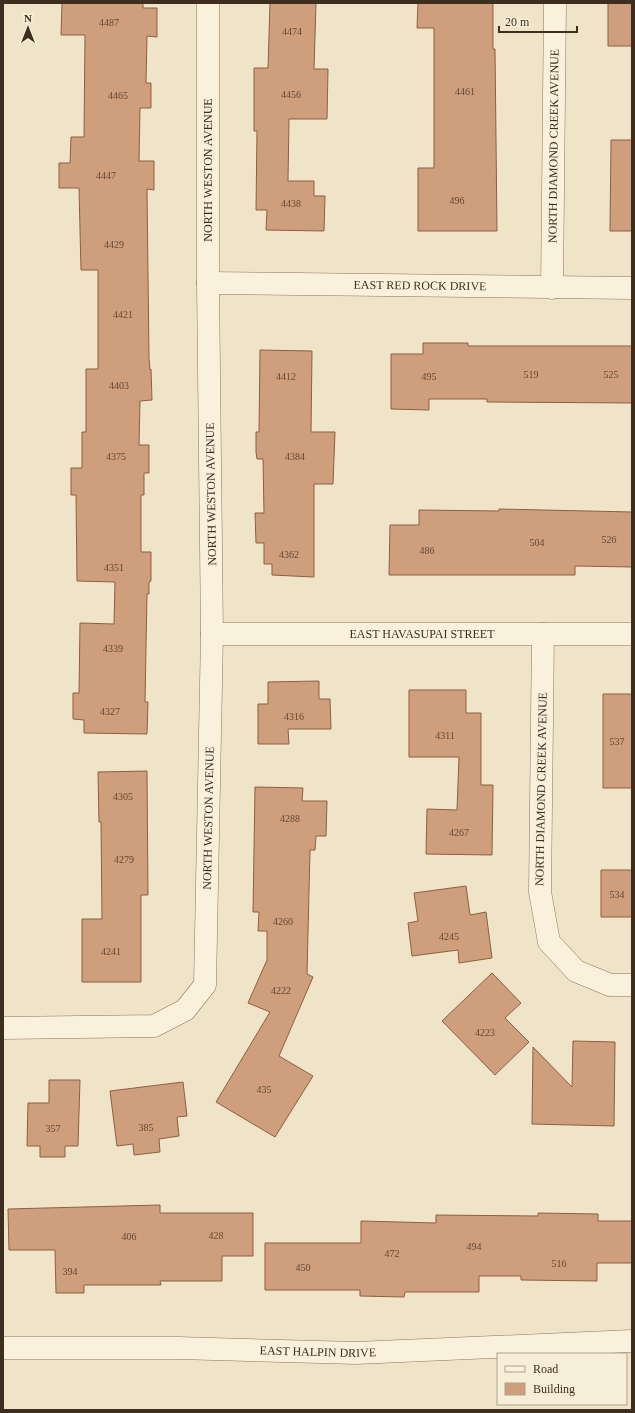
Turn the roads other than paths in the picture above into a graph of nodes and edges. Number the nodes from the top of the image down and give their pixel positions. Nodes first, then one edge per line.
1 (208, 3) edge
2 (555, 3) edge
3 (208, 283) junction
4 (552, 288) junction
5 (632, 288) edge
6 (212, 634) junction
7 (543, 634) junction
8 (632, 634) edge
9 (632, 985) edge
10 (3, 1028) edge
11 (632, 1341) edge
12 (3, 1348) edge

1 - 3 street, NORTH WESTON AVENUE
2 - 4 street, NORTH DIAMOND CREEK AVENUE
3 - 4 street, EAST RED ROCK DRIVE
3 - 6 street, NORTH WESTON AVENUE
4 - 5 street, EAST RED ROCK DRIVE
6 - 7 street, EAST HAVASUPAI STREET
6 - 10 street, NORTH WESTON AVENUE
7 - 8 street, EAST HAVASUPAI STREET
7 - 9 street, NORTH DIAMOND CREEK AVENUE
11 - 12 street, EAST HALPIN DRIVE

